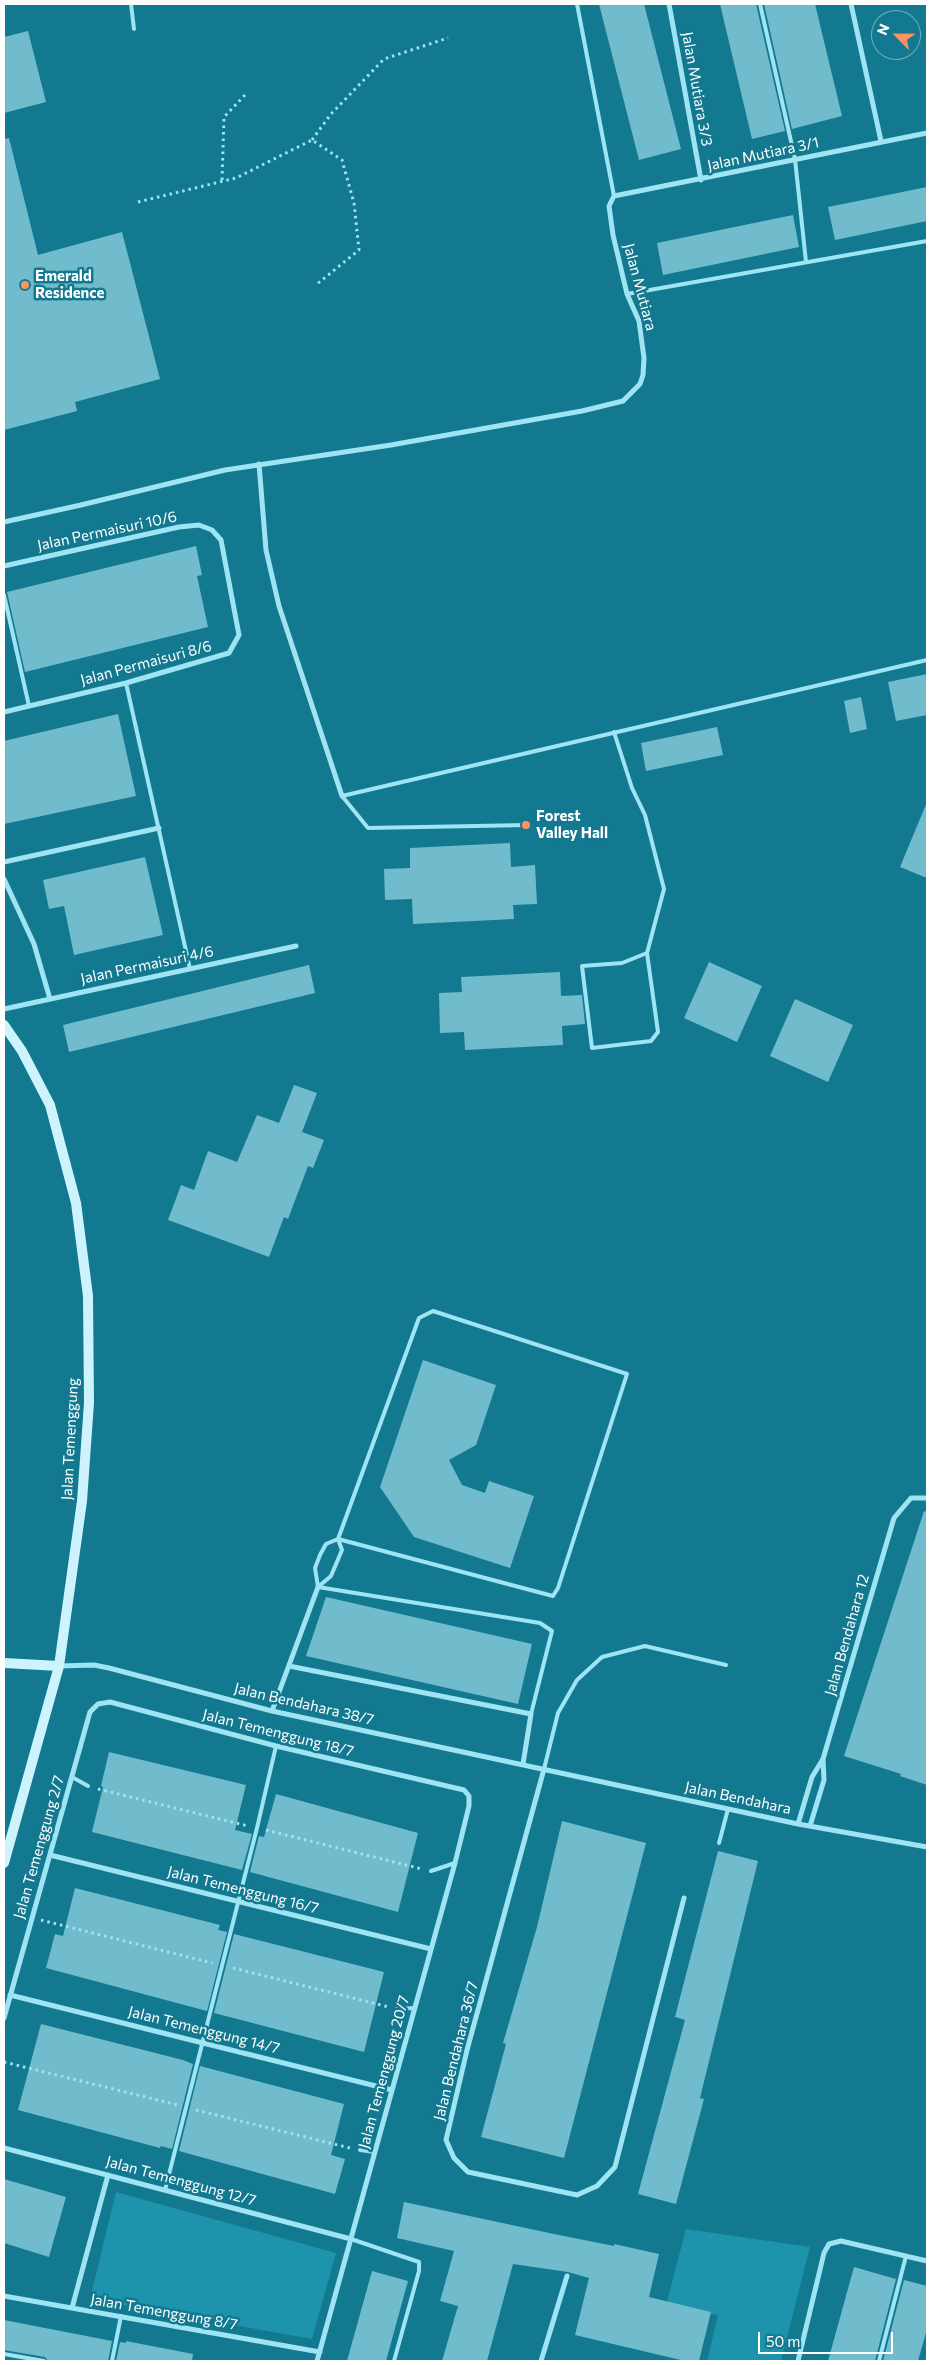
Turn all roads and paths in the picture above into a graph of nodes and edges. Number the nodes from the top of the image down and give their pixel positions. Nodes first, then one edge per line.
1 (132, 4) edge
2 (577, 4) edge
3 (669, 4) edge
4 (760, 4) edge
5 (851, 4) edge
6 (134, 29) dead end
7 (448, 38) dead end
8 (245, 95) dead end
9 (927, 133) edge
10 (312, 140) junction
11 (881, 141) junction
12 (795, 159) junction
13 (222, 180) junction
14 (701, 180) junction
15 (614, 196) junction
16 (138, 202) dead end
17 (927, 241) edge
18 (806, 262) junction
19 (317, 284) dead end
20 (627, 294) junction
21 (259, 464) junction
22 (4, 522) edge
23 (4, 566) edge
24 (231, 589) joint
25 (4, 595) edge
26 (927, 660) edge
27 (126, 684) junction
28 (29, 706) junction
29 (4, 712) edge
30 (614, 732) junction
31 (342, 796) junction
32 (528, 824) dead end
33 (159, 828) junction
34 (4, 862) edge
35 (4, 879) edge
36 (296, 946) dead end
37 (647, 953) junction
38 (190, 968) junction
39 (50, 999) junction
40 (4, 1008) edge
41 (4, 1025) edge
42 (927, 1498) edge
43 (338, 1539) junction
44 (318, 1587) junction
45 (4, 1664) edge
46 (726, 1665) dead end
47 (59, 1666) junction
48 (289, 1666) junction
49 (272, 1711) junction
50 (90, 1712) joint
51 (531, 1714) junction
52 (276, 1746) junction
53 (824, 1759) junction
54 (523, 1764) junction
55 (544, 1769) junction
56 (72, 1777) junction
57 (88, 1786) dead end
58 (464, 1790) joint
59 (728, 1809) junction
60 (798, 1824) junction
61 (810, 1826) junction
62 (719, 1843) dead end
63 (927, 1847) edge
64 (50, 1855) junction
65 (4, 1863) edge
66 (455, 1863) junction
67 (431, 1871) dead end
68 (684, 1898) dead end
69 (237, 1901) junction
70 (431, 1949) junction
71 (10, 1995) junction
72 (397, 2008) dead end
73 (415, 2008) junction
74 (4, 2018) edge
75 (202, 2042) junction
76 (392, 2090) junction
77 (4, 2148) edge
78 (360, 2150) dead end
79 (375, 2152) junction
80 (108, 2175) junction
81 (164, 2190) junction
82 (351, 2239) junction
83 (906, 2256) junction
84 (927, 2261) edge
85 (566, 2276) dead end
86 (4, 2296) edge
87 (72, 2308) junction
88 (121, 2316) junction
89 (320, 2352) junction
90 (4, 2354) edge
91 (44, 2361) edge
92 (112, 2361) edge
93 (317, 2361) edge
94 (394, 2361) edge
95 (543, 2361) edge
96 (798, 2361) edge
97 (879, 2361) edge

1 - 6 lane
2 - 15 lane
3 - 14 street, Jalan Mutiara 3/3
4 - 12 lane
5 - 11 street
7 - 10 path
8 - 13 path
9 - 11 street, Jalan Mutiara 3/1
10 - 13 path
10 - 19 path
11 - 12 street, Jalan Mutiara 3/1
12 - 14 street, Jalan Mutiara 3/1
12 - 18 lane
13 - 16 path
14 - 15 street, Jalan Mutiara 3/1
15 - 20 street, Jalan Mutiara
17 - 18 lane
18 - 20 lane
20 - 21 street, Jalan Mutiara
21 - 22 street
21 - 31 street
23 - 24 street, Jalan Permaisuri 10/6
24 - 27 street, Jalan Permaisuri 8/6
25 - 28 lane
26 - 30 lane
27 - 28 street, Jalan Permaisuri 8/6
27 - 33 lane
28 - 29 street, Jalan Permaisuri 8/6
30 - 31 lane
30 - 37 lane
31 - 32 lane
33 - 34 street
33 - 38 lane
35 - 39 street
36 - 38 street, Jalan Permaisuri 4/6
37 - 37 lane
38 - 39 street, Jalan Permaisuri 4/6
39 - 40 street, Jalan Permaisuri 4/6
41 - 47 street, Jalan Temenggung
42 - 53 street, Jalan Bendahara 12
43 - 43 lane
43 - 44 lane
43 - 44 lane
44 - 48 street
44 - 51 lane
45 - 47 street
46 - 55 lane
47 - 49 street, Jalan Bendahara 38/7
47 - 65 street, Jalan Temenggung
48 - 49 street
48 - 51 street
49 - 54 street, Jalan Bendahara 38/7
50 - 52 street, Jalan Temenggung 18/7
50 - 56 street, Jalan Temenggung 2/7
51 - 54 street
52 - 58 street, Jalan Temenggung 18/7
52 - 69 lane
53 - 60 street, Jalan Bendahara 12
53 - 61 street, Jalan Bendahara 12
54 - 55 street, Jalan Bendahara 38/7
55 - 59 street, Jalan Bendahara
55 - 68 street, Jalan Bendahara 36/7
56 - 57 lane
56 - 64 street, Jalan Temenggung 2/7
58 - 66 street, Jalan Temenggung 20/7
59 - 60 street, Jalan Bendahara
59 - 62 lane
60 - 61 street, Jalan Bendahara
61 - 63 street, Jalan Bendahara
64 - 69 street, Jalan Temenggung 16/7
64 - 71 street, Jalan Temenggung 2/7
66 - 67 lane
66 - 70 street, Jalan Temenggung 20/7
69 - 70 street, Jalan Temenggung 16/7
69 - 75 lane
70 - 73 street, Jalan Temenggung 20/7
71 - 74 street, Jalan Temenggung 2/7
71 - 75 street, Jalan Temenggung 14/7
72 - 73 lane
73 - 76 street, Jalan Temenggung 20/7
75 - 76 street, Jalan Temenggung 14/7
75 - 81 lane
76 - 79 street, Jalan Temenggung 20/7
77 - 80 street, Jalan Temenggung 12/7
78 - 79 lane
79 - 82 street, Jalan Temenggung 20/7
80 - 81 street, Jalan Temenggung 12/7
80 - 87 street
81 - 82 street, Jalan Temenggung 12/7
82 - 89 street, Jalan Temenggung 20/7
82 - 94 lane
83 - 84 street
83 - 96 street
83 - 97 lane
85 - 95 street
86 - 87 street, Jalan Temenggung 8/7
87 - 88 street, Jalan Temenggung 8/7
88 - 89 street, Jalan Temenggung 8/7
88 - 92 lane
89 - 93 street, Jalan Temenggung 20/7
90 - 91 lane

